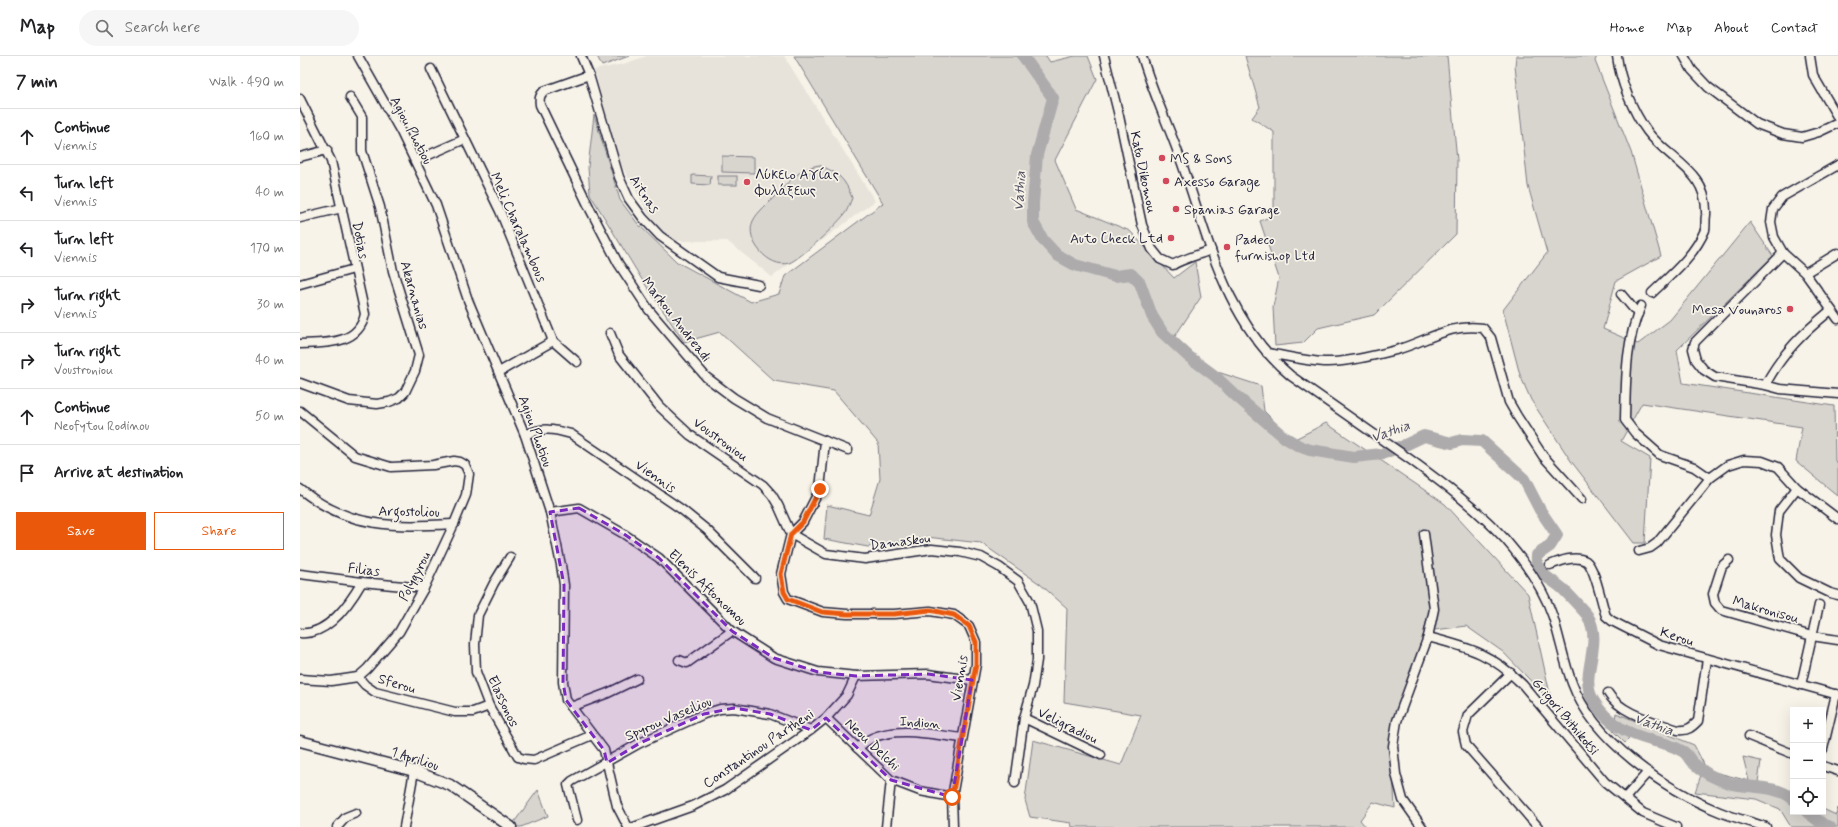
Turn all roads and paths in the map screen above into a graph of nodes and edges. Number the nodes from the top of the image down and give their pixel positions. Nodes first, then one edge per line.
1 (358, 56) edge
2 (581, 56) edge
3 (1104, 56) edge
4 (1142, 56) edge
5 (1617, 56) edge
6 (1684, 56) edge
7 (1810, 56) edge
8 (431, 69) dead end
9 (589, 74) junction
10 (350, 97) dead end
11 (300, 98) edge
12 (1838, 118) edge
13 (1838, 124) edge
14 (465, 139) junction
15 (327, 150) junction
16 (300, 157) edge
17 (415, 161) junction
18 (1838, 165) edge
19 (342, 208) junction
20 (300, 218) edge
21 (1211, 250) junction
22 (1782, 253) junction
23 (1838, 253) edge
24 (354, 269) junction
25 (1805, 273) junction
26 (300, 284) edge
27 (759, 285) dead end
28 (1652, 292) dead end
29 (1621, 294) dead end
30 (1831, 310) junction
31 (1838, 319) edge
32 (610, 333) dead end
33 (553, 341) junction
34 (300, 344) edge
35 (1267, 353) junction
36 (577, 362) dead end
37 (499, 372) junction
38 (300, 383) edge
39 (1765, 385) junction
40 (1838, 394) edge
41 (300, 411) edge
42 (525, 435) junction
43 (825, 441) junction
44 (848, 450) dead end
45 (1710, 478) junction
46 (1797, 488) junction
47 (301, 491) edge
48 (1582, 499) dead end
49 (550, 512) junction
50 (1838, 519) edge
51 (454, 524) junction
52 (791, 534) junction
53 (1424, 534) dead end
54 (1639, 551) dead end
55 (510, 557) dead end
56 (1729, 560) dead end
57 (1550, 565) dead end
58 (300, 574) edge
59 (756, 578) dead end
60 (362, 582) junction
61 (424, 588) junction
62 (1838, 594) edge
63 (1819, 605) dead end
64 (732, 631) junction
65 (300, 633) edge
66 (1812, 636) junction
67 (1428, 637) junction
68 (1838, 640) edge
69 (1707, 659) junction
70 (679, 660) dead end
71 (1511, 673) junction
72 (856, 676) junction
73 (358, 677) junction
74 (300, 679) edge
75 (637, 679) dead end
76 (972, 680) junction
77 (1801, 686) junction
78 (1608, 693) dead end
79 (1837, 694) edge
80 (489, 706) junction
81 (571, 707) junction
82 (826, 718) junction
83 (1024, 718) junction
84 (812, 730) junction
85 (592, 735) junction
86 (1748, 736) dead end
87 (962, 738) junction
88 (300, 741) edge
89 (1825, 743) edge
90 (856, 748) junction
91 (1790, 753) edge
92 (1101, 755) dead end
93 (607, 763) junction
94 (1826, 767) edge
95 (414, 771) junction
96 (1838, 771) edge
97 (1648, 772) junction
98 (891, 780) junction
99 (1015, 784) dead end
100 (952, 797) junction
101 (1625, 798) junction
102 (356, 813) dead end
103 (577, 820) dead end
104 (337, 827) edge
105 (404, 827) edge
106 (511, 827) edge
107 (628, 827) edge
108 (634, 827) edge
109 (886, 827) edge
110 (953, 827) edge
111 (1422, 827) edge
112 (1538, 827) edge
113 (1676, 827) edge
114 (1766, 827) edge

1 - 17 street, Agiou Photiou
2 - 9 street, Aitnas
3 - 21 street, Kato Dikomou
4 - 21 street
5 - 28 street
6 - 13 street
7 - 12 street
8 - 14 street, Meli Charalambous
9 - 27 street, Aitnas
9 - 43 street, Markou Andreadi
10 - 38 street, Akarnanias
11 - 15 street, Dotias
14 - 17 street
14 - 33 street, Meli Charalambous
15 - 16 street
15 - 19 street, Dotias
17 - 37 street, Agiou Photiou
18 - 22 street
19 - 20 street
19 - 24 street, Dotias
21 - 35 street
22 - 25 street
22 - 39 street
23 - 25 street
24 - 26 street
24 - 34 street, Dotias
25 - 30 street
29 - 45 street
30 - 31 street
30 - 39 street
32 - 52 street, Voustroniou
33 - 36 street
33 - 37 street
35 - 48 street
35 - 97 street
37 - 42 street, Agiou Photiou
39 - 40 street
41 - 51 street, Polygyrou
42 - 49 street, Agiou Photiou
42 - 59 street, Viennis
43 - 44 street, Markou Andreadi
43 - 52 street
45 - 46 street
45 - 54 street
46 - 50 street
46 - 62 street
47 - 51 street, Argostoliou
49 - 64 street, Elenis Aftonomou
49 - 81 street, Agiou Photiou
51 - 61 street, Polygyrou
52 - 76 street, Viennis
52 - 83 street, Damaskou
53 - 67 street
55 - 80 street, Elassonos
56 - 66 street, Makronisou
57 - 69 street, Kerou
58 - 60 street, Filias
60 - 61 street, Filias
60 - 65 street
61 - 73 street, Polygyrou
63 - 66 street
64 - 70 street
64 - 72 street, Elenis Aftonomou
66 - 68 street, Makronisou
66 - 77 street
67 - 71 street, Grigori Bithikotsi
67 - 111 street
69 - 77 street, Kerou
69 - 78 street
71 - 101 street, Grigori Bithikotsi
71 - 112 street
72 - 76 street, Elenis Aftonomou
72 - 82 street, Constantinou Partheni
73 - 74 street, Sferou
73 - 80 street, Sferou
75 - 81 street
76 - 87 street, Viennis
77 - 79 street, Kerou
79 - 89 street
80 - 85 street, Elassonos
81 - 85 street, Agiou Photiou
82 - 84 street, Constantinou Partheni
82 - 90 street, Neou Delchi
83 - 92 street, Veligradiou
83 - 99 street, Damaskou
84 - 93 street, Spyrou Vaseiliou
84 - 108 street, Constantinou Partheni
85 - 93 street, Agiou Photiou
86 - 91 street
87 - 90 street, Indion
87 - 100 street, Viennis
88 - 95 main road, 1 Apriliou
90 - 98 street, Neou Delchi
93 - 103 street, Spyrou Vaseiliou
93 - 107 street, Agiou Photiou
94 - 96 street
95 - 105 street
95 - 106 main road, 1 Apriliou
97 - 101 street
97 - 114 street
98 - 100 street, Neou Delchi
98 - 109 street
100 - 110 street, Viennis
101 - 113 street, Grigori Bithikotsi
102 - 104 street

